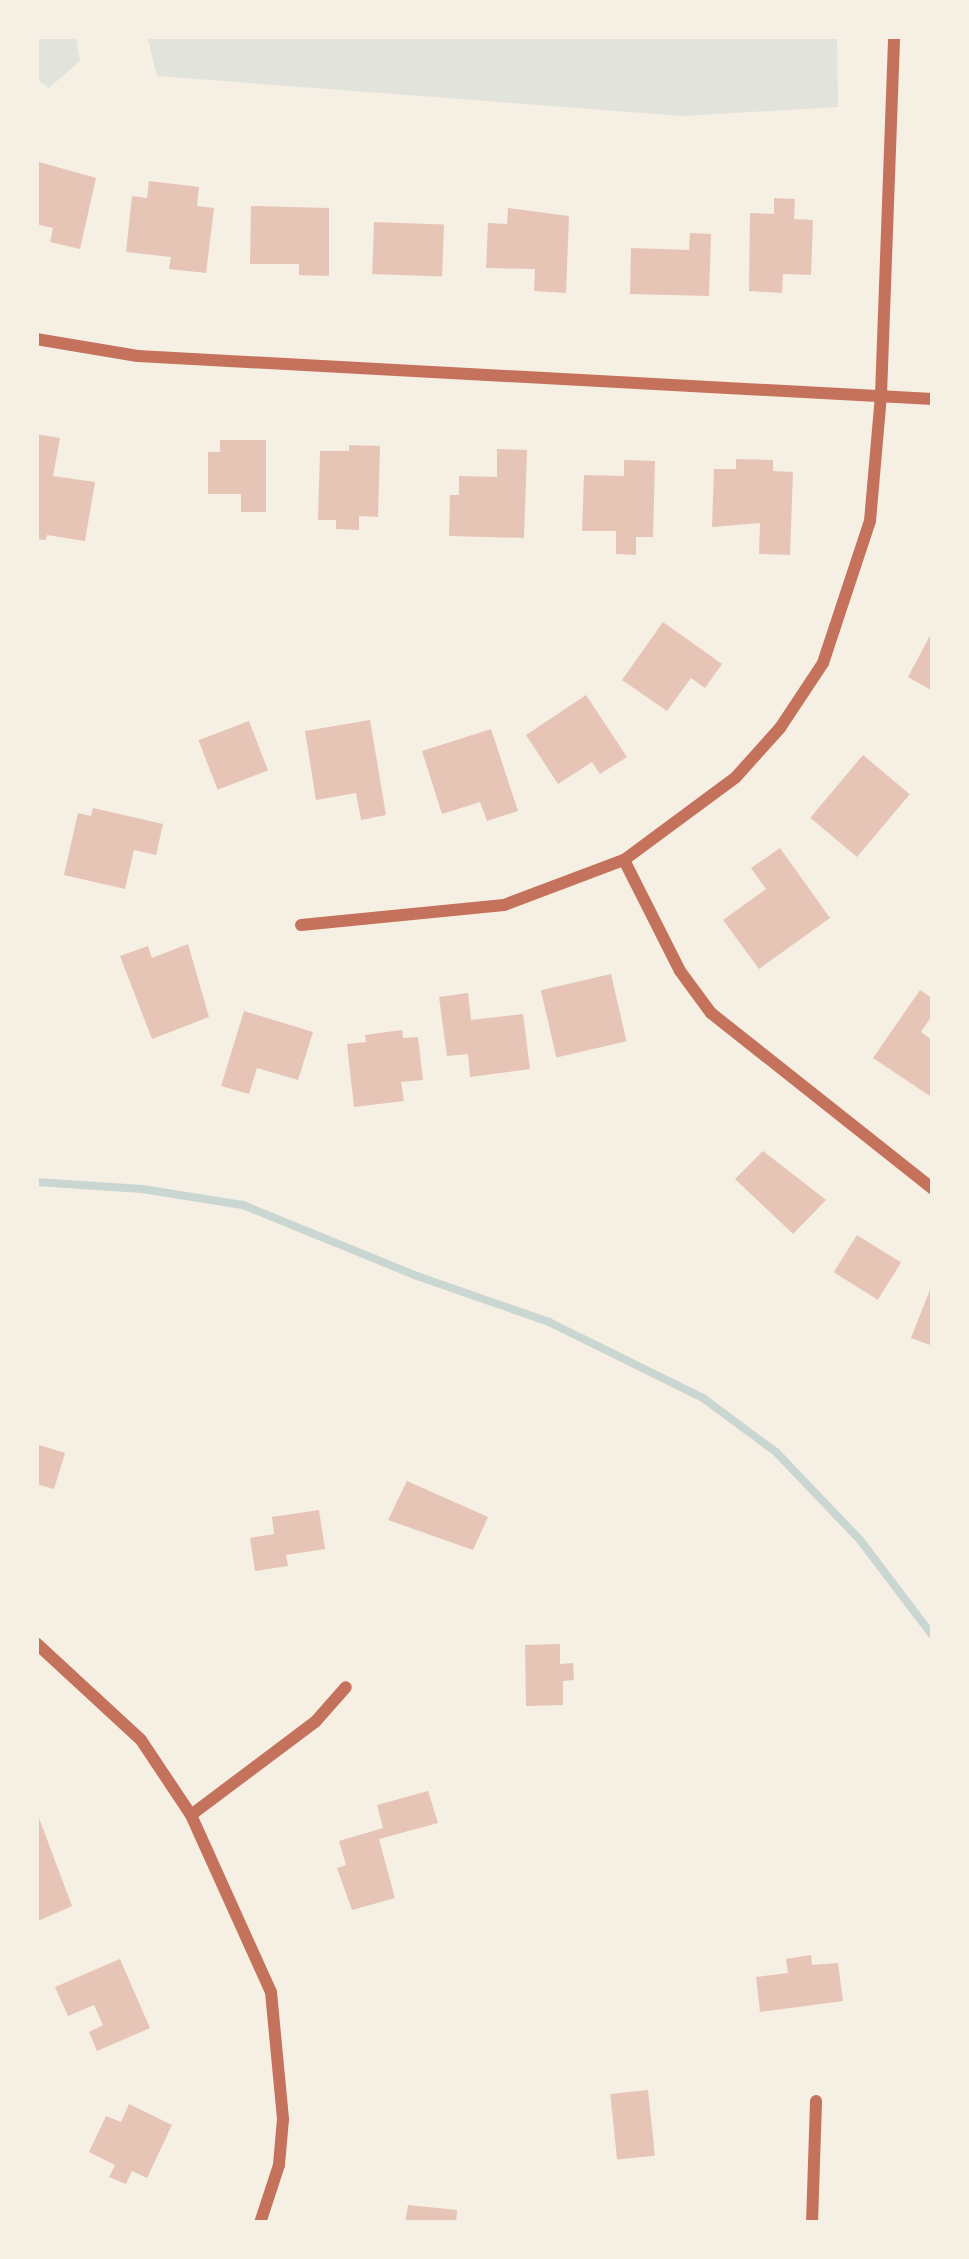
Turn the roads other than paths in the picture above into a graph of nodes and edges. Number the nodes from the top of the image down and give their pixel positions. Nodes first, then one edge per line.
1 (894, 36) edge
2 (36, 339) edge
3 (881, 395) junction
4 (933, 399) edge
5 (624, 860) junction
6 (301, 925) dead end
7 (933, 1189) edge
8 (36, 1642) edge
9 (346, 1688) dead end
10 (191, 1815) junction
11 (817, 2101) dead end
12 (260, 2223) edge
13 (812, 2223) edge

1 - 3 street
2 - 3 street
3 - 4 street
3 - 5 street
5 - 6 street
5 - 7 street
8 - 10 street
9 - 10 street
10 - 12 street
11 - 13 street

